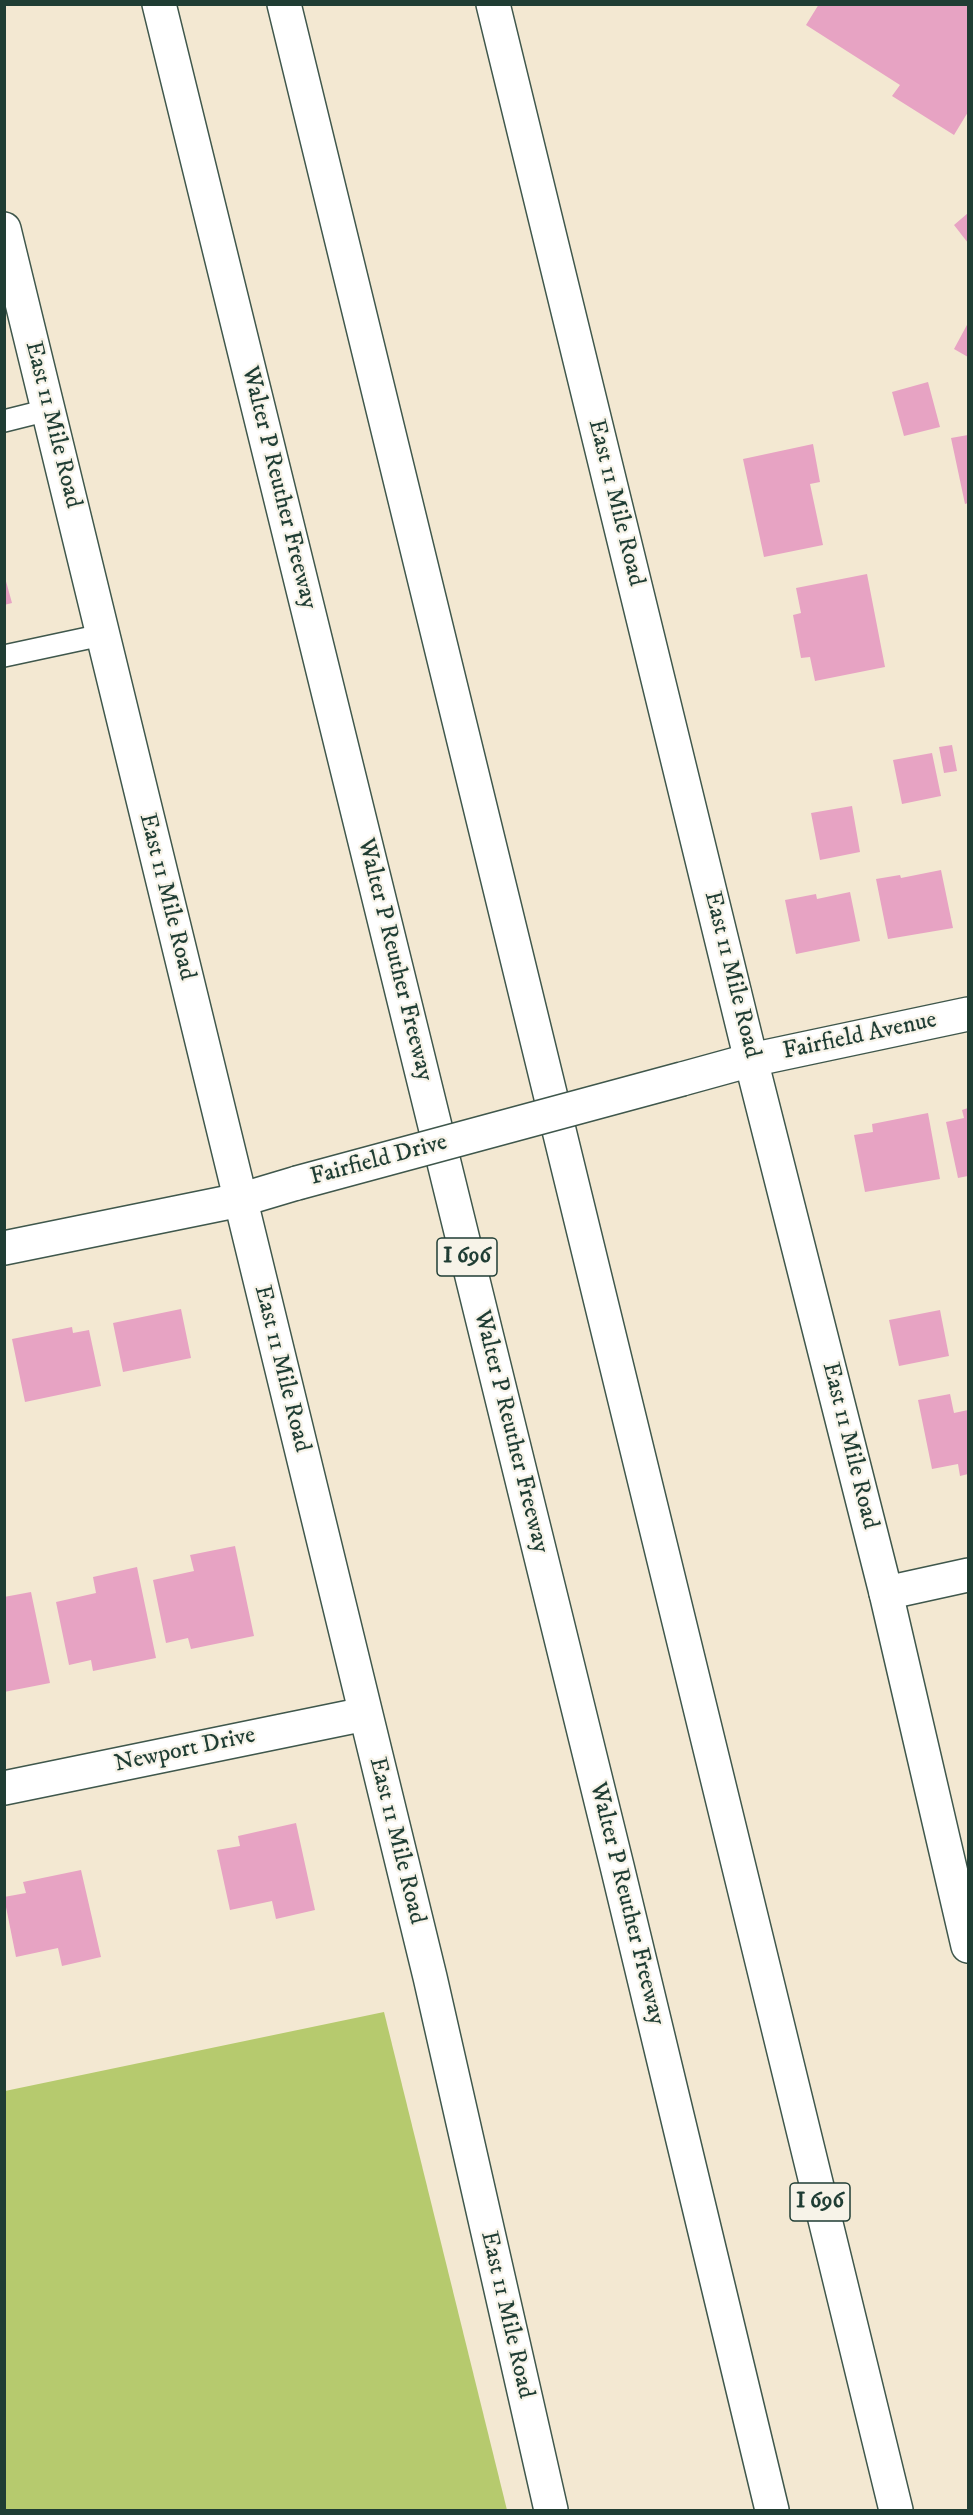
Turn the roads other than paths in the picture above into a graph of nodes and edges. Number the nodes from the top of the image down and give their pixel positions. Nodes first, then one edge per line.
1 (159, 4) edge
2 (284, 4) edge
3 (493, 4) edge
4 (4, 229) edge
5 (48, 410) junction
6 (4, 421) edge
7 (102, 635) junction
8 (4, 656) edge
9 (969, 1014) edge
10 (752, 1060) junction
11 (240, 1200) junction
12 (4, 1248) edge
13 (969, 1575) edge
14 (886, 1593) junction
15 (365, 1714) junction
16 (4, 1788) edge
17 (969, 1946) edge
18 (551, 2511) edge
19 (772, 2511) edge
20 (896, 2511) edge

1 - 19 main road, Walter P Reuther Freeway / I 696
2 - 20 main road, I 696
3 - 10 main road, East 11 Mile Road
4 - 5 main road, East 11 Mile Road
5 - 6 lane
5 - 7 main road, East 11 Mile Road
7 - 8 lane
7 - 11 main road, East 11 Mile Road
9 - 10 main road, Fairfield Avenue
10 - 11 main road, Fairfield Drive, bridge
10 - 14 main road, East 11 Mile Road
11 - 12 main road, Fairfield Drive
11 - 15 main road, East 11 Mile Road
13 - 14 main road
14 - 17 main road, East 11 Mile Road
15 - 16 main road, Newport Drive
15 - 18 main road, East 11 Mile Road

